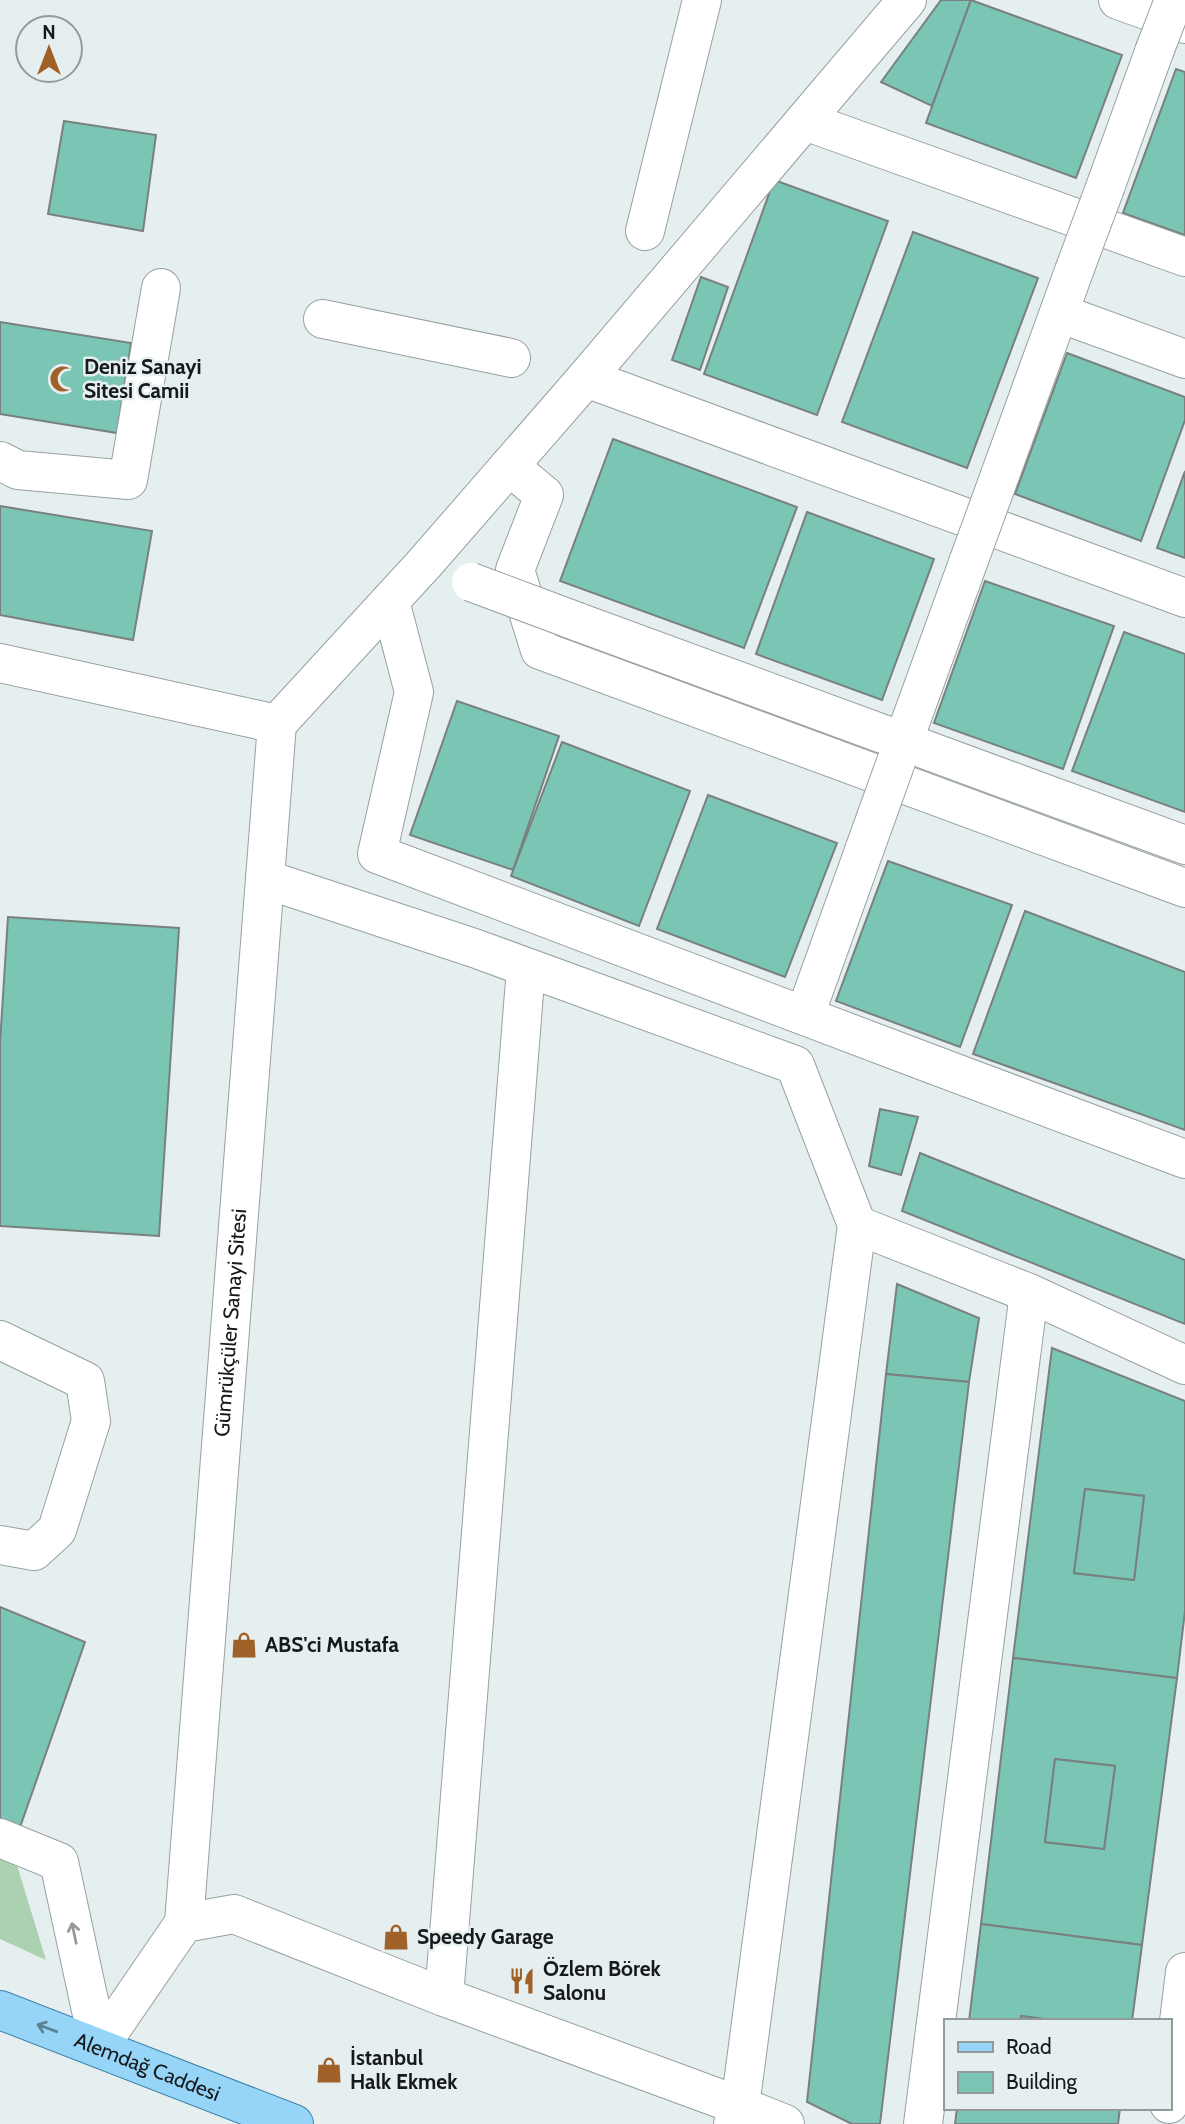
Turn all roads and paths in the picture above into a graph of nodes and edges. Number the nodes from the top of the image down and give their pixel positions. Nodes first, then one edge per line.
1 (702, 0) edge
2 (907, 0) edge
3 (1118, 0) edge
4 (1174, 0) edge
5 (1185, 24) edge
6 (805, 121) junction
7 (645, 231) dead end
8 (1185, 257) edge
9 (160, 288) dead end
10 (1059, 313) junction
11 (323, 319) dead end
12 (510, 358) dead end
13 (1185, 359) edge
14 (586, 378) junction
15 (0, 461) edge
16 (509, 466) junction
17 (424, 564) junction
18 (1185, 598) edge
19 (390, 601) junction
20 (0, 663) edge
21 (277, 724) junction
22 (900, 750) junction
23 (1185, 845) edge
24 (265, 879) junction
25 (1185, 888) edge
26 (526, 968) junction
27 (805, 1015) junction
28 (1185, 1159) edge
29 (857, 1224) junction
30 (1029, 1293) junction
31 (0, 1340) edge
32 (1185, 1365) edge
33 (0, 1545) edge
34 (0, 1838) edge
35 (184, 1923) junction
36 (1185, 1972) edge
37 (444, 1997) junction
38 (0, 2010) edge
39 (99, 2047) junction
40 (1171, 2089) edge
41 (737, 2115) edge
42 (293, 2124) edge
43 (785, 2124) edge
44 (923, 2124) edge

1 - 7 lane
2 - 6 lane
3 - 5 lane
4 - 10 lane, bridge
6 - 8 lane
6 - 14 lane
9 - 15 lane
10 - 13 lane
10 - 22 lane, bridge
11 - 12 lane
14 - 16 lane
14 - 18 lane
16 - 17 lane
16 - 25 lane
17 - 19 lane
17 - 22 lane, bridge
19 - 21 lane
19 - 27 lane
20 - 21 lane
21 - 24 lane, Gümrükçüler Sanayi Sitesi
22 - 23 lane
22 - 27 lane, bridge
24 - 26 lane
24 - 35 lane, Gümrükçüler Sanayi Sitesi
26 - 29 lane
26 - 37 lane
27 - 28 lane
29 - 30 lane
29 - 41 lane
30 - 32 lane
30 - 44 lane
31 - 33 lane
39 -> 34 lane
35 - 37 lane
35 - 39 lane
36 - 40 lane
37 - 41 lane
39 -> 38 main road, Alemdağ Caddesi
39 - 42 main road, Alemdağ Caddesi
41 - 43 lane

